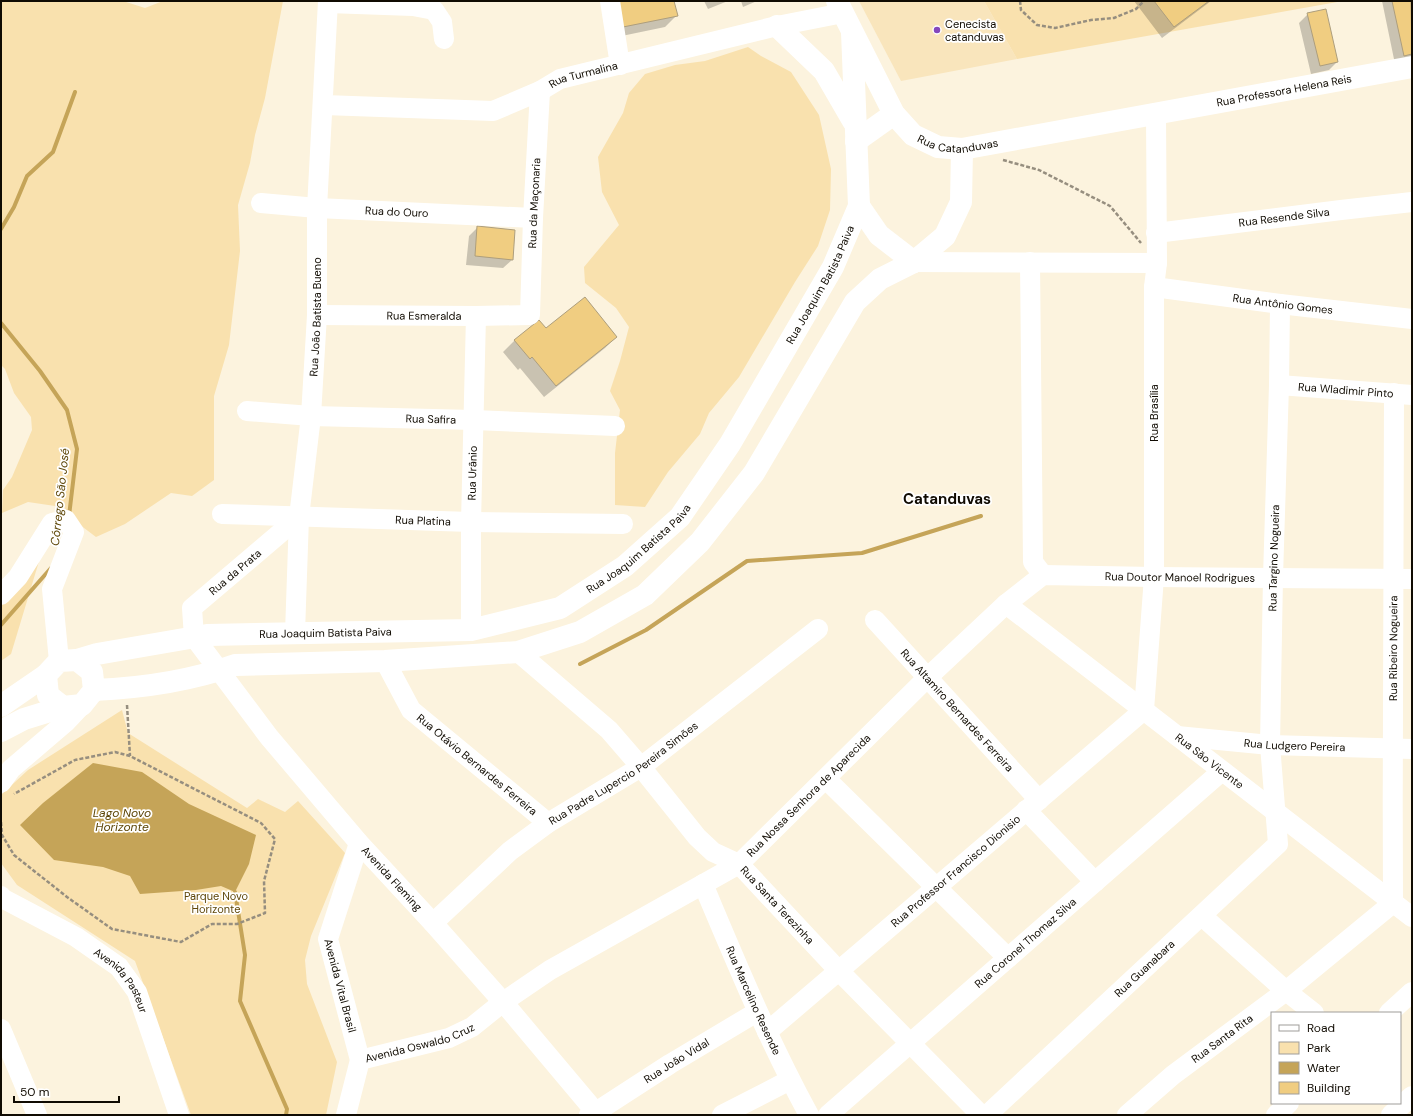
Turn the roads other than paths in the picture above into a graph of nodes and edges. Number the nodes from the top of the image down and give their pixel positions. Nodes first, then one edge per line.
1 (610, 1) edge
2 (328, 2) edge
3 (840, 7) edge
4 (777, 26) junction
5 (852, 32) junction
6 (444, 38) dead end
7 (620, 65) junction
8 (1412, 67) edge
9 (540, 91) junction
10 (324, 105) junction
11 (894, 114) junction
12 (1156, 114) junction
13 (855, 133) junction
14 (962, 149) junction
15 (1412, 202) edge
16 (261, 203) dead end
17 (859, 206) junction
18 (317, 208) junction
19 (533, 218) junction
20 (1156, 233) junction
21 (914, 262) junction
22 (1030, 262) junction
23 (1157, 263) junction
24 (1154, 287) junction
25 (1280, 304) junction
26 (317, 315) junction
27 (530, 315) joint
28 (476, 316) junction
29 (1412, 319) edge
30 (1279, 384) junction
31 (1403, 394) edge
32 (247, 411) dead end
33 (311, 416) junction
34 (474, 420) junction
35 (615, 426) dead end
36 (222, 514) dead end
37 (299, 517) junction
38 (471, 522) junction
39 (623, 524) dead end
40 (1043, 575) junction
41 (1154, 577) junction
42 (1273, 577) junction
43 (1403, 579) edge
44 (1, 594) edge
45 (1006, 604) junction
46 (875, 620) dead end
47 (818, 629) dead end
48 (471, 630) junction
49 (295, 633) junction
50 (194, 637) junction
51 (518, 652) junction
52 (385, 661) junction
53 (61, 665) junction
54 (218, 671) junction
55 (926, 678) junction
56 (80, 701) junction
57 (1, 706) edge
58 (1144, 710) junction
59 (1, 731) edge
60 (1177, 736) junction
61 (1270, 745) junction
62 (1392, 749) junction
63 (1412, 749) edge
64 (641, 767) junction
65 (1222, 771) junction
66 (826, 779) junction
67 (4, 790) edge
68 (1033, 805) junction
69 (1275, 812) junction
70 (548, 823) junction
71 (359, 844) junction
72 (739, 864) junction
73 (1095, 882) junction
74 (704, 884) junction
75 (936, 888) junction
76 (1, 896) edge
77 (1393, 903) junction
78 (1202, 916) junction
79 (1412, 917) edge
80 (433, 923) junction
81 (1008, 958) junction
82 (839, 971) junction
83 (1286, 991) junction
84 (1412, 992) edge
85 (503, 1002) junction
86 (757, 1012) junction
87 (1313, 1012) edge
88 (1390, 1012) edge
89 (1, 1029) edge
90 (767, 1032) junction
91 (910, 1043) junction
92 (360, 1060) junction
93 (790, 1080) junction
94 (1412, 1096) edge
95 (1288, 1104) edge
96 (594, 1114) edge
97 (37, 1115) edge
98 (179, 1115) edge
99 (346, 1115) edge
100 (722, 1115) edge
101 (809, 1115) edge
102 (828, 1115) edge
103 (981, 1115) edge
104 (987, 1115) edge
105 (1127, 1115) edge
106 (1276, 1115) edge
107 (1391, 1115) edge

1 - 7 street
2 - 6 street
2 - 10 street, Rua João Batista Bueno
3 - 4 street, Rua Turmalina
3 - 5 main road, Rua Catanduvas
4 - 7 street, Rua Turmalina
4 - 13 main road
5 - 11 main road, Rua Catanduvas
5 - 13 main road, Rua Joaquim Batista Paiva
7 - 9 street, Rua Turmalina
8 - 12 main road, Rua Professora Helena Reis
9 - 10 street, Rua Turmalina
9 - 19 street, Rua da Maçonaria
10 - 18 street, Rua João Batista Bueno
11 - 13 main road
11 - 14 main road, Rua Catanduvas
12 - 14 main road, Rua Catanduvas
12 - 20 street, Rua Brasília
13 - 17 main road, Rua Joaquim Batista Paiva
14 - 21 main road
15 - 20 street, Rua Resende Silva
16 - 18 street, Rua do Ouro
17 - 21 main road
17 - 48 main road, Rua Joaquim Batista Paiva
18 - 19 street, Rua do Ouro
18 - 26 street, Rua João Batista Bueno
19 - 27 street, Rua da Maçonaria
20 - 23 street, Rua Brasília
21 - 22 street
21 - 51 main road
22 - 23 street
22 - 40 street
23 - 24 street, Rua Brasília
24 - 25 street, Rua Antônio Gomes
24 - 41 street, Rua Brasília
25 - 29 street, Rua Antônio Gomes
25 - 30 street, Rua Targino Nogueira
26 - 28 street, Rua Esmeralda
26 - 33 street, Rua João Batista Bueno
27 - 28 street, Rua Esmeralda
28 - 34 street, Rua Urânio
30 - 31 street, Rua Wladimir Pinto
30 - 42 street, Rua Targino Nogueira
31 - 43 street, Rua Ribeiro Nogueira
32 - 33 street, Rua Safira
33 - 34 street, Rua Safira
33 - 37 street, Rua João Batista Bueno
34 - 35 street, Rua Safira
34 - 38 street, Rua Urânio
36 - 37 street, Rua Platina
37 - 38 street, Rua Platina
37 - 49 street, Rua João Batista Bueno
37 - 50 street, Rua da Prata
38 - 39 street, Rua Platina
38 - 48 street, Rua Urânio
40 - 41 street, Rua Doutor Manoel Rodrigues
40 - 45 street
41 - 42 street, Rua Doutor Manoel Rodrigues
41 - 58 street, Rua Brasília
42 - 43 street, Rua Doutor Manoel Rodrigues
42 - 61 street, Rua Targino Nogueira
43 - 62 street, Rua Ribeiro Nogueira
44 - 53 street
45 - 55 street, Rua Nossa Senhora de Aparecida
45 - 58 street, Rua São Vicente
46 - 55 street, Rua Altamiro Bernardes Ferreira
47 - 64 street, Rua Padre Lupercio Pereira Simões
48 - 49 main road, Rua Joaquim Batista Paiva
49 - 50 main road, Rua Joaquim Batista Paiva
50 - 53 main road, Rua Joaquim Batista Paiva
50 - 54 street, Avenida Fleming
51 - 52 main road
51 - 64 street, Rua Santa Terezinha
52 - 54 main road
52 - 70 street, Rua Otávio Bernardes Ferreira
53 - 56 main road
53 - 56 main road
53 - 57 main road, Rua Joaquim Batista Paiva
54 - 56 main road
54 - 71 street, Avenida Fleming
55 - 66 street, Rua Nossa Senhora de Aparecida
55 - 68 street, Rua Altamiro Bernardes Ferreira
56 - 59 main road
56 - 67 street
58 - 60 street, Rua São Vicente
58 - 68 street, Rua Professor Francisco Dionisio
60 - 61 street, Rua Ludgero Pereira
60 - 65 street, Rua São Vicente
61 - 62 street, Rua Ludgero Pereira
61 - 69 street, Rua Targino Nogueira
62 - 63 street, Rua Ludgero Pereira
62 - 77 street, Rua Ribeiro Nogueira
64 - 70 street, Rua Padre Lupercio Pereira Simões
64 - 72 street, Rua Santa Terezinha
65 - 69 street, Rua São Vicente
65 - 73 street, Rua Coronel Thomaz Silva
66 - 72 street, Rua Nossa Senhora de Aparecida
66 - 75 street
68 - 73 street, Rua Altamiro Bernardes Ferreira
68 - 75 street, Rua Professor Francisco Dionisio
69 - 77 street, Rua São Vicente
69 - 78 street, Rua Guanabara
70 - 80 street, Rua Padre Lupercio Pereira Simões
71 - 80 street, Avenida Fleming
71 - 92 street, Avenida Vital Brasil
72 - 74 street, Rua Nossa Senhora de Aparecida
72 - 82 street, Rua Santa Terezinha
73 - 81 street, Rua Coronel Thomaz Silva
74 - 85 street, Rua Nossa Senhora de Aparecida
74 - 86 street, Rua Marcelino Resende
75 - 81 street
75 - 82 street, Rua Professor Francisco Dionisio
76 - 98 street, Avenida Pasteur
77 - 79 street, Rua São Vicente
77 - 83 street, Rua Santa Rita
78 - 83 street
78 - 104 street, Rua Guanabara
80 - 85 street, Avenida Fleming
81 - 91 street, Rua Coronel Thomaz Silva
82 - 90 street, Rua Professor Francisco Dionisio
82 - 91 street, Rua Santa Terezinha
83 - 87 street
83 - 105 street, Rua Santa Rita
84 - 88 street
85 - 92 street, Avenida Oswaldo Cruz
85 - 96 street, Avenida Fleming
86 - 90 street, Rua Marcelino Resende
86 - 96 street, Rua João Vidal
89 - 97 street
90 - 93 street, Rua Marcelino Resende
91 - 102 street, Rua Coronel Thomaz Silva
91 - 103 street, Rua Santa Terezinha
92 - 99 street, Avenida Oswaldo Cruz
93 - 100 street
93 - 101 street, Rua Marcelino Resende
94 - 107 street
95 - 106 street

